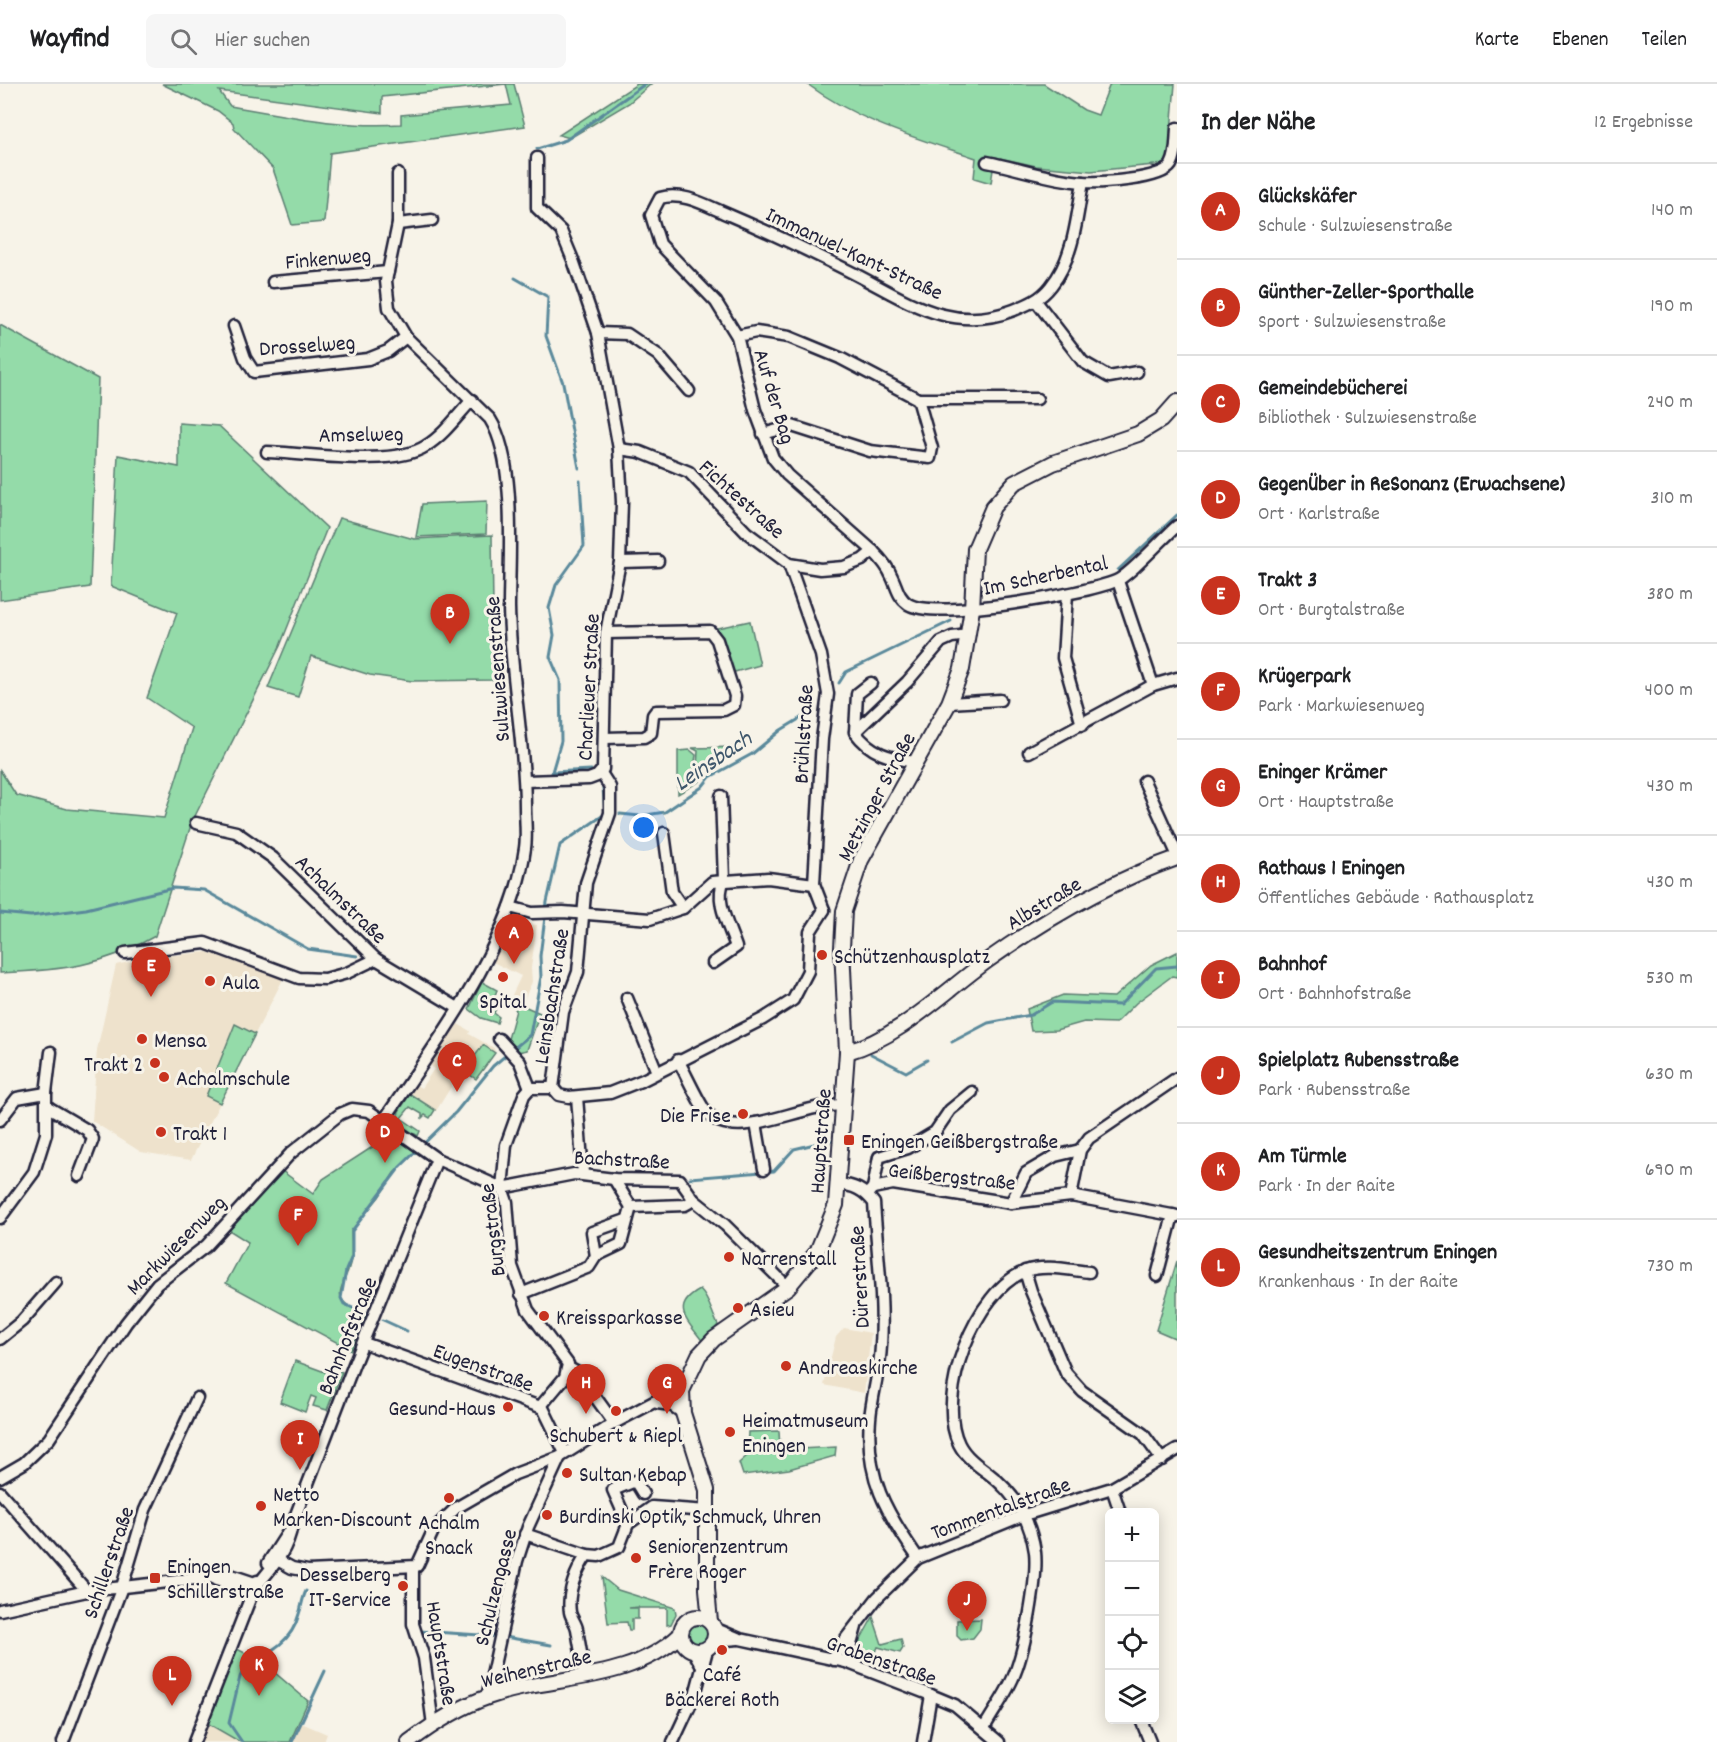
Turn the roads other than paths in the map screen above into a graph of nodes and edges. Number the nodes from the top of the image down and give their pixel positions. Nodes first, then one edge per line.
1 (1177, 128) edge
2 (537, 158) dead end
3 (987, 162) dead end
4 (398, 174) dead end
5 (1083, 182) junction
6 (672, 195) joint
7 (432, 220) dead end
8 (398, 224) junction
9 (388, 272) junction
10 (273, 282) dead end
11 (1036, 301) junction
12 (234, 326) dead end
13 (598, 333) junction
14 (737, 336) junction
15 (406, 337) junction
16 (1137, 372) dead end
17 (689, 391) dead end
18 (918, 399) junction
19 (1037, 399) dead end
20 (472, 400) junction
21 (1177, 402) edge
22 (763, 434) junction
23 (619, 449) junction
24 (267, 452) dead end
25 (1177, 526) edge
26 (873, 551) junction
27 (658, 561) dead end
28 (620, 562) junction
29 (789, 564) junction
30 (1118, 581) junction
31 (1067, 594) junction
32 (972, 609) junction
33 (606, 633) junction
34 (969, 634) junction
35 (1177, 678) edge
36 (871, 683) dead end
37 (1153, 685) junction
38 (1000, 700) dead end
39 (949, 703) junction
40 (1082, 725) junction
41 (855, 732) junction
42 (605, 738) junction
43 (1029, 752) dead end
44 (914, 762) junction
45 (601, 773) junction
46 (525, 781) junction
47 (1144, 781) dead end
48 (721, 796) dead end
49 (196, 823) dead end
50 (664, 833) dead end
51 (1177, 856) edge
52 (724, 880) junction
53 (814, 884) junction
54 (510, 907) junction
55 (682, 908) junction
56 (824, 910) junction
57 (844, 911) junction
58 (583, 914) junction
59 (842, 948) joint
60 (125, 953) dead end
61 (376, 959) junction
62 (713, 963) dead end
63 (627, 998) dead end
64 (458, 1008) junction
65 (499, 1039) dead end
66 (51, 1052) dead end
67 (847, 1052) junction
68 (678, 1060) junction
69 (657, 1072) junction
70 (1177, 1078) edge
71 (530, 1088) junction
72 (553, 1088) junction
73 (972, 1092) dead end
74 (46, 1093) junction
75 (577, 1097) junction
76 (842, 1106) junction
77 (48, 1107) junction
78 (0, 1120) edge
79 (384, 1120) junction
80 (756, 1123) junction
81 (1080, 1150) junction
82 (437, 1159) junction
83 (764, 1169) dead end
84 (583, 1174) junction
85 (79, 1176) dead end
86 (614, 1179) junction
87 (837, 1184) junction
88 (502, 1188) junction
89 (870, 1191) junction
90 (1071, 1196) junction
91 (694, 1200) junction
92 (1011, 1203) junction
93 (631, 1207) junction
94 (1175, 1215) edge
95 (0, 1218) edge
96 (626, 1220) junction
97 (596, 1256) junction
98 (1025, 1271) junction
99 (1089, 1272) dead end
100 (1157, 1276) dead end
101 (56, 1282) dead end
102 (788, 1287) junction
103 (520, 1294) junction
104 (0, 1339) edge
105 (363, 1343) junction
106 (569, 1368) junction
107 (682, 1391) junction
108 (197, 1398) dead end
109 (657, 1403) junction
110 (540, 1407) junction
111 (683, 1413) junction
112 (614, 1423) junction
113 (1177, 1450) edge
114 (562, 1455) junction
115 (1162, 1460) junction
116 (0, 1477) edge
117 (1112, 1488) junction
118 (0, 1492) edge
119 (643, 1494) dead end
120 (1119, 1508) edge
121 (708, 1510) junction
122 (1024, 1515) junction
123 (628, 1524) junction
124 (525, 1534) junction
125 (586, 1555) junction
126 (918, 1558) junction
127 (275, 1559) junction
128 (413, 1567) junction
129 (122, 1587) junction
130 (255, 1587) junction
131 (707, 1589) junction
132 (87, 1591) junction
133 (0, 1610) edge
134 (696, 1617) junction
135 (701, 1639) junction
136 (840, 1661) junction
137 (587, 1675) junction
138 (931, 1695) junction
139 (487, 1697) junction
140 (1143, 1724) edge
141 (433, 1725) junction
142 (984, 1728) junction
143 (63, 1742) edge
144 (194, 1742) edge
145 (409, 1742) edge
146 (673, 1742) edge
147 (923, 1742) edge
148 (999, 1742) edge
149 (1150, 1742) edge

1 - 5 street
2 - 13 street, Charlieuer Straße
3 - 5 street
4 - 8 street, Sulzwiesenstraße
5 - 11 street, Immanuel-Kant-Straße
6 - 11 street, Immanuel-Kant-Straße
6 - 14 street, Auf der Bag
7 - 8 street
8 - 9 street, Sulzwiesenstraße
9 - 10 street, Finkenweg
9 - 15 street, Sulzwiesenstraße
11 - 16 street
12 - 15 street, Drosselweg
13 - 17 street
13 - 23 street, Charlieuer Straße
14 - 18 street
14 - 22 street, Auf der Bag
15 - 20 street, Sulzwiesenstraße
18 - 19 street
18 - 22 street
20 - 24 street, Amselweg
20 - 46 street, Sulzwiesenstraße
21 - 32 main road, Metzinger Straße
22 - 26 street, Auf der Bag
23 - 28 street, Charlieuer Straße
23 - 29 street, Fichtestraße
25 - 30 street, Im Scherbental
26 - 29 street, Fichtestraße
26 - 32 street, Auf der Bag
27 - 28 street
28 - 33 street, Charlieuer Straße
29 - 53 street, Brühlstraße
30 - 31 street, Im Scherbental
30 - 37 street
31 - 32 street, Im Scherbental
31 - 40 street
32 - 34 main road, Metzinger Straße
33 - 42 street, Charlieuer Straße
33 - 42 street
34 - 39 main road, Metzinger Straße
34 - 41 street
35 - 37 street
36 - 41 street
37 - 40 street
38 - 39 street
39 - 44 main road, Metzinger Straße
40 - 43 street
41 - 44 street
42 - 45 street, Charlieuer Straße
44 - 57 main road, Metzinger Straße
45 - 46 street, Charlieuer Straße
45 - 58 street, Leinsbachstraße
46 - 54 street, Sulzwiesenstraße
47 - 51 street
48 - 52 street
49 - 61 street, Achalmstraße
50 - 55 street
51 - 67 main road, Albstraße
52 - 53 street
52 - 55 street
52 - 62 street
53 - 56 street, Brühlstraße
54 - 58 street
54 - 64 street, Sulzwiesenstraße
55 - 58 street
56 - 57 street
56 - 68 street
57 - 59 main road, Metzinger Straße
58 - 72 street, Leinsbachstraße
59 - 67 main road, Hauptstraße
60 - 61 street
61 - 64 street, Achalmstraße
63 - 69 street
64 - 79 street, Sulzwiesenstraße
65 - 71 street
66 - 74 street
67 - 76 main road, Hauptstraße
68 - 69 street
68 - 80 street
69 - 75 street
70 - 81 street
71 - 72 street
71 - 88 street, Burgstraße
72 - 75 street
73 - 89 street
74 - 77 street
74 - 78 street
75 - 84 street
76 - 80 street
76 - 87 main road, Hauptstraße
77 - 85 street
77 - 95 street
79 - 82 street
79 - 116 street, Markwiesenweg
80 - 83 street
81 - 90 street
81 - 92 street
82 - 88 street
82 - 105 street, Bahnhofstraße
84 - 86 street, Bachstraße
84 - 88 street, Bachstraße
86 - 91 street, Bachstraße
86 - 93 street
87 - 89 street, Dürerstraße
87 - 102 main road, Hauptstraße
88 - 103 street, Burgstraße
89 - 92 street, Geißbergstraße
89 - 126 street, Dürerstraße
90 - 92 street, Geißbergstraße
90 - 94 street, Geißbergstraße
91 - 93 street
91 - 102 street
93 - 96 street
94 - 100 street
96 - 97 street
96 - 97 street
97 - 103 street
98 - 99 street
98 - 115 street
98 - 122 street
101 - 104 street
102 - 107 main road, Hauptstraße
103 - 106 street, Burgstraße
105 - 110 street, Eugenstraße
105 - 127 street, Bahnhofstraße
106 - 110 street
106 - 112 street, Burgstraße
107 - 109 street
107 - 111 main road
108 - 129 street, Schillerstraße
109 - 111 street
109 - 112 street
110 - 114 street, Eugenstraße
111 - 121 main road
112 - 114 street
113 - 115 street, Tommentalstraße
114 - 124 street, Schulzengasse
114 - 128 street
115 - 117 street, Tommentalstraße
117 - 120 street
117 - 122 street, Tommentalstraße
118 - 132 street
119 - 123 street
121 - 123 street
121 - 131 main road
122 - 126 street, Tommentalstraße
122 - 142 street
123 - 125 street
124 - 125 street
124 - 139 street, Schulzengasse
125 - 137 street
126 - 136 street, Tommentalstraße
127 - 128 street
127 - 130 street, Bahnhofstraße
128 - 141 street, Hauptstraße
129 - 130 street
129 - 132 street
129 - 143 street, Schillerstraße
130 - 144 street, Bahnhofstraße
131 - 134 main road
131 - 135 main road
132 - 133 street
134 - 135 main road
134 - 135 main road
135 - 136 street, Grabenstraße
135 - 137 main road, Weihenstraße
135 - 146 street
136 - 138 street, Grabenstraße
137 - 139 main road, Weihenstraße
138 - 142 street, Grabenstraße
138 - 147 street
139 - 141 main road, Weihenstraße
140 - 149 street
141 - 145 main road, Weihenstraße
142 - 148 street, Grabenstraße

